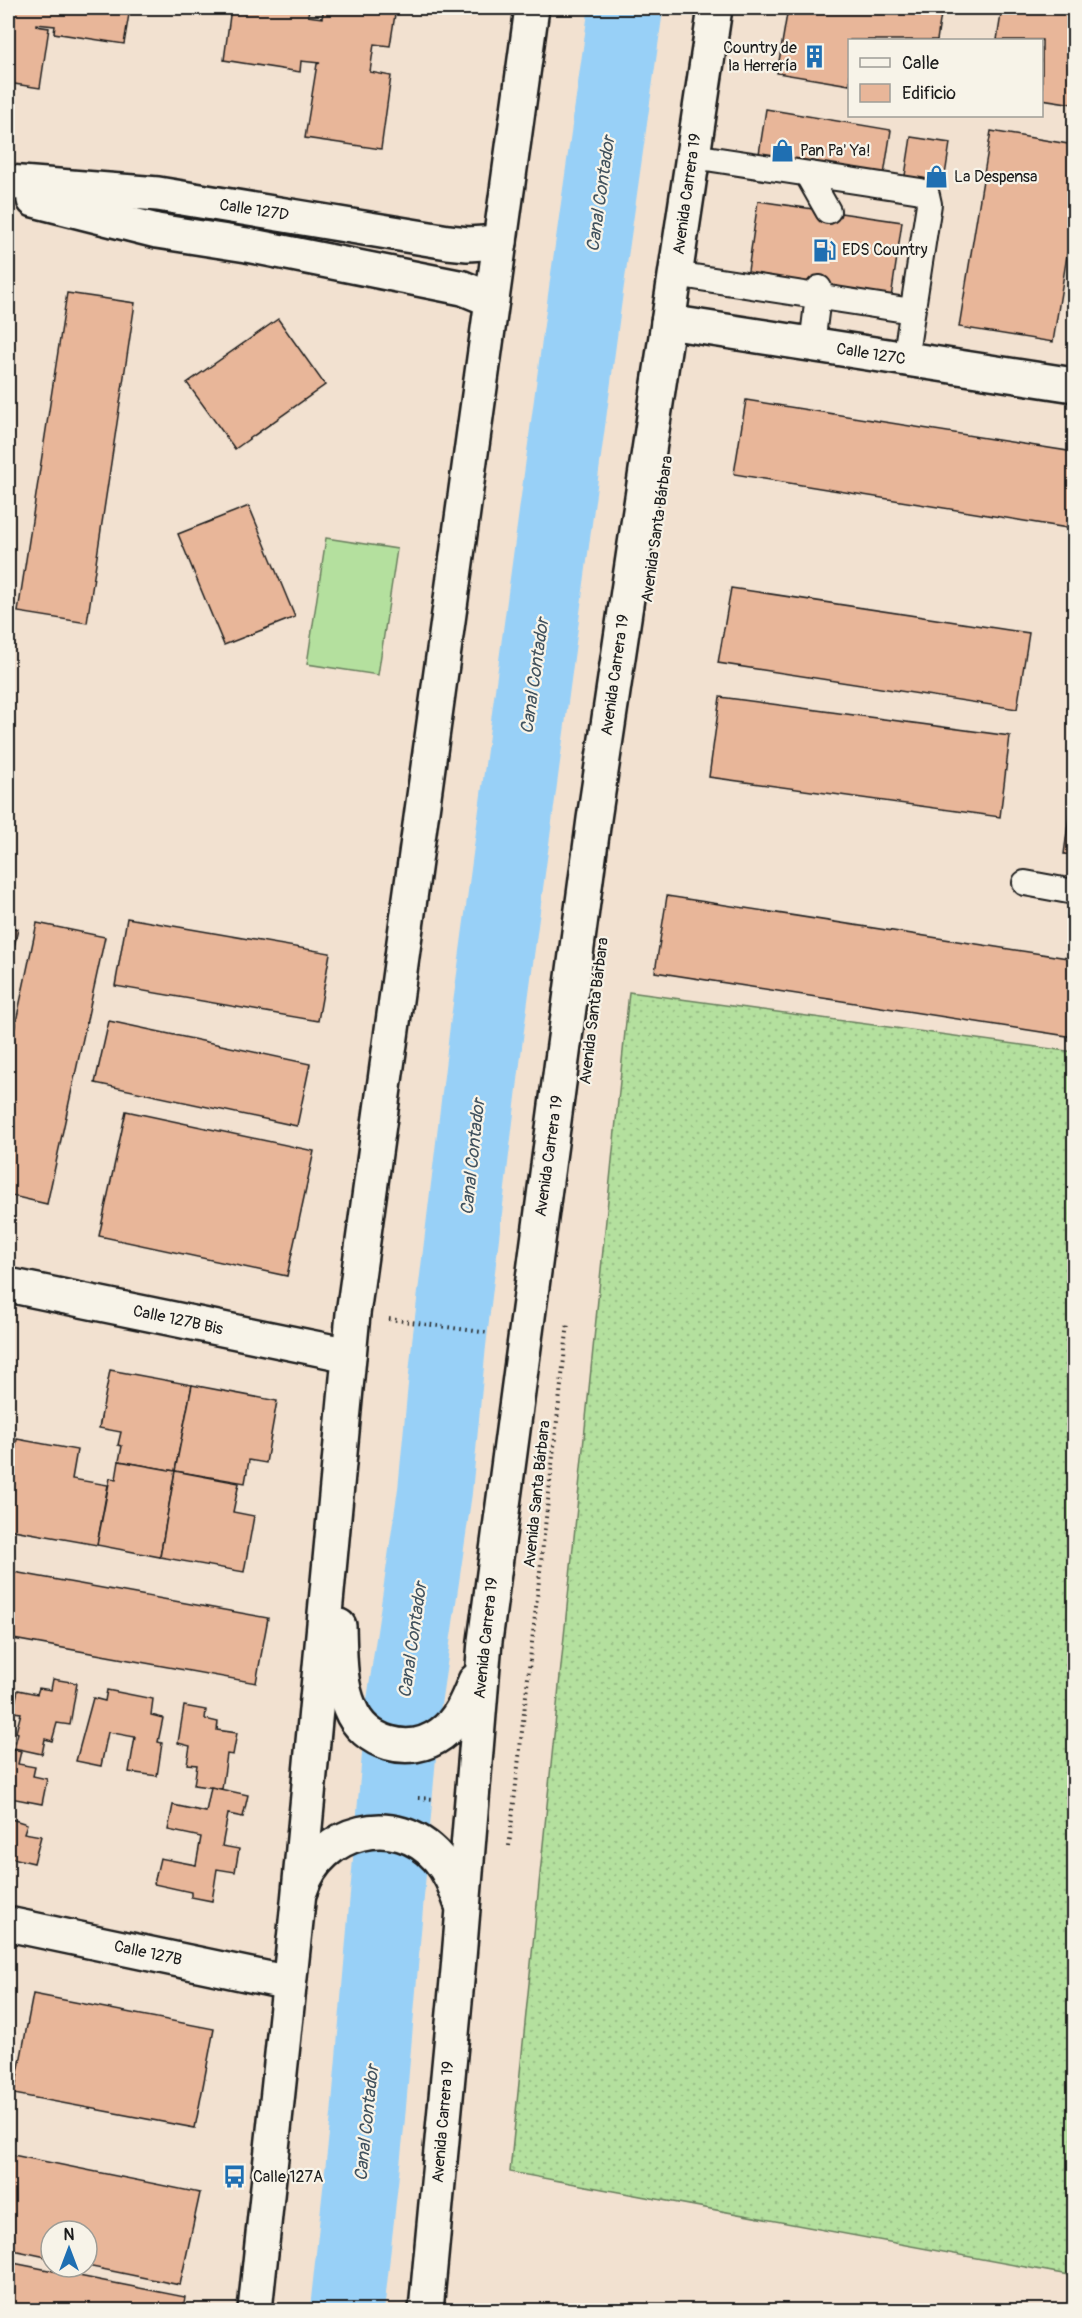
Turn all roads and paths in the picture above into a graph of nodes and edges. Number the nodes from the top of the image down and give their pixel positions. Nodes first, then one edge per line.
1 (532, 8) edge
2 (715, 8) edge
3 (693, 156) junction
4 (807, 174) junction
5 (8, 182) edge
6 (8, 194) edge
7 (828, 211) dead end
8 (500, 242) junction
9 (675, 274) junction
10 (818, 292) junction
11 (492, 300) junction
12 (912, 311) junction
13 (668, 322) junction
14 (812, 345) junction
15 (905, 360) junction
16 (1074, 385) edge
17 (1025, 883) dead end
18 (1074, 892) edge
19 (8, 1285) edge
20 (569, 1316) dead end
21 (398, 1320) dead end
22 (481, 1332) dead end
23 (349, 1356) junction
24 (334, 1496) junction
25 (485, 1641) junction
26 (508, 1853) dead end
27 (298, 1902) junction
28 (462, 1905) junction
29 (8, 1924) edge
30 (289, 1983) junction
31 (255, 2310) edge
32 (426, 2310) edge

1 - 8 main road
2 - 3 main road, Avenida Carrera 19
3 - 4 lane
3 - 9 main road, Avenida Carrera 19
4 - 7 lane
4 - 12 lane
5 - 8 main road, Calle 127D
6 - 11 main road
8 - 11 main road
9 - 10 lane
9 - 13 main road, Avenida Carrera 19
10 - 12 lane
10 - 14 lane
11 - 23 main road
12 - 15 lane
13 - 14 main road, Calle 127C
13 - 25 main road, Avenida Carrera 19
14 - 15 main road, Calle 127C
15 - 16 main road, Calle 127C
17 - 18 lane
19 - 23 main road, Calle 127B Bis
20 - 26 path, Avenida Santa Bárbara
21 - 22 path
23 - 24 main road
24 - 25 main road
24 - 27 main road
25 - 28 main road, Avenida Carrera 19
27 - 28 main road
27 - 30 main road
28 - 32 main road, Avenida Carrera 19
29 - 30 main road, Calle 127B
30 - 31 main road

